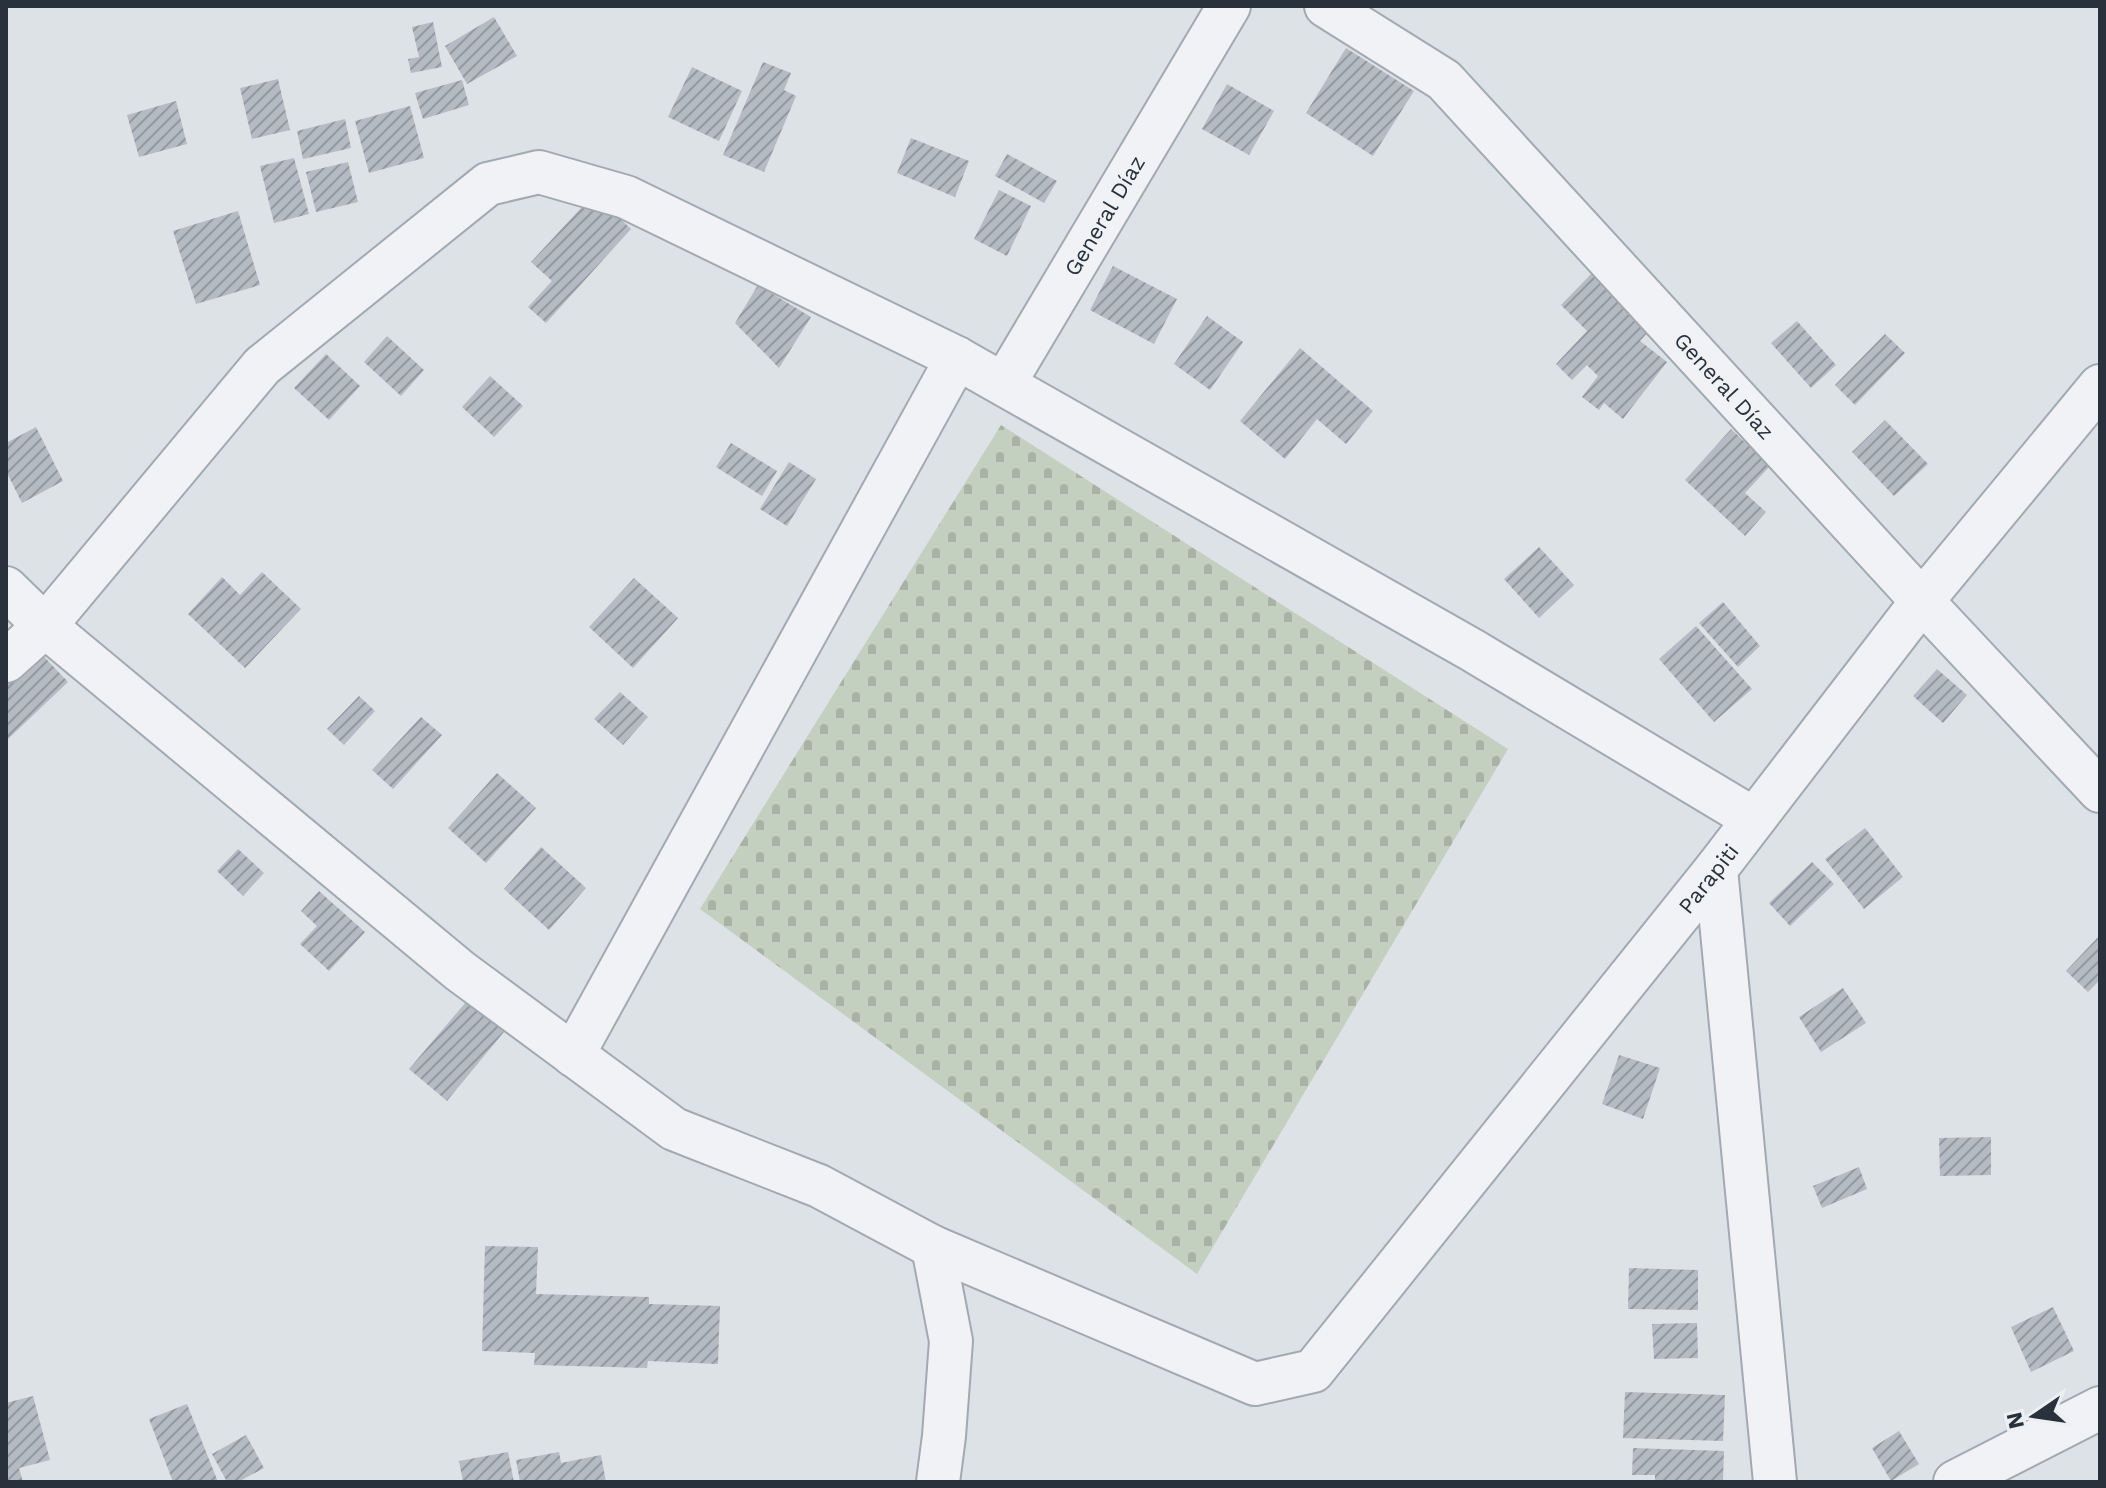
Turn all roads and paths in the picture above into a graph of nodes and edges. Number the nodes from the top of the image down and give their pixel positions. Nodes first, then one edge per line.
1 (1229, 6) edge
2 (1326, 6) edge
3 (957, 358) junction
4 (1004, 384) junction
5 (2100, 386) edge
6 (6, 588) edge
7 (1922, 601) junction
8 (45, 626) junction
9 (6, 661) edge
10 (2100, 791) edge
11 (1754, 819) junction
12 (1716, 869) junction
13 (573, 1055) junction
14 (933, 1247) junction
15 (2100, 1408) edge
16 (938, 1482) edge
17 (1775, 1482) edge
18 (1955, 1482) edge

1 - 4 street, General Díaz
2 - 7 street, General Díaz
3 - 4 street
3 - 8 street
3 - 13 street
4 - 11 street
5 - 7 street, Parapiti
6 - 8 street
7 - 10 street, General Díaz
7 - 11 street, Parapiti
8 - 9 street
8 - 13 street
11 - 12 street, Parapiti
12 - 14 street, Parapiti
12 - 17 street
13 - 14 street
14 - 16 street
15 - 18 street

